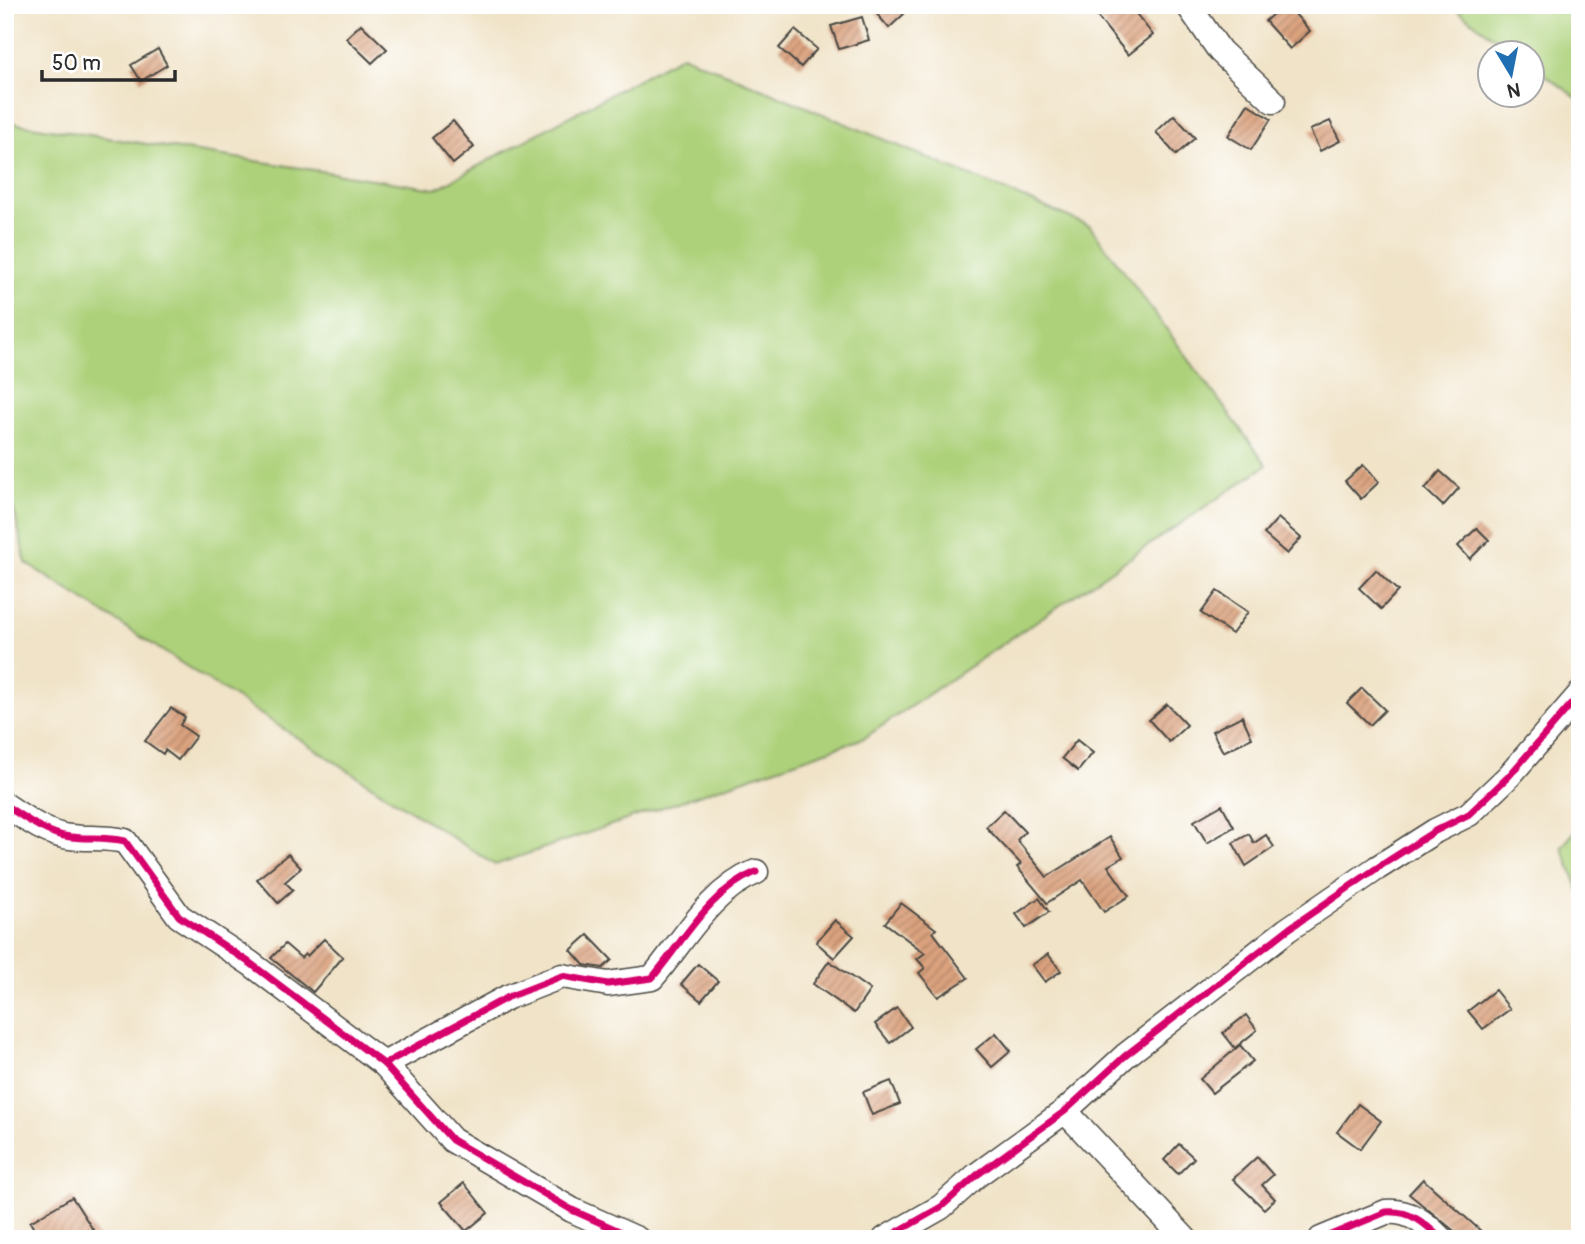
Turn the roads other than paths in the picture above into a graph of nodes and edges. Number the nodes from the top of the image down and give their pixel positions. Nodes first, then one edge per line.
1 (1188, 5) edge
2 (1273, 101) dead end
3 (1580, 694) edge
4 (5, 805) edge
5 (756, 872) dead end
6 (384, 1064) junction
7 (1065, 1111) junction
8 (637, 1239) edge
9 (885, 1239) edge
10 (1185, 1239) edge
11 (1321, 1239) edge
12 (1441, 1239) edge

1 - 2 street
3 - 7 street
4 - 6 street
5 - 6 street
6 - 8 street
7 - 9 street
7 - 10 street
11 - 12 street

